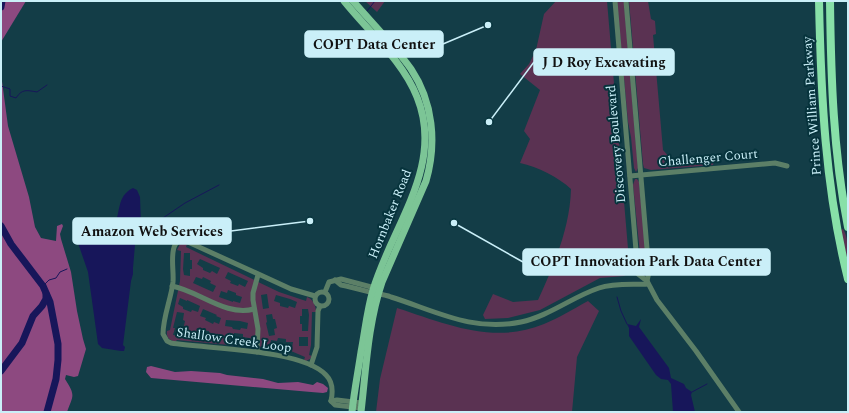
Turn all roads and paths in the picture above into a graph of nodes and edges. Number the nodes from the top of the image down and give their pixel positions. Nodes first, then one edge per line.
1 (344, 1) edge
2 (353, 1) edge
3 (615, 1) edge
4 (626, 1) edge
5 (819, 1) edge
6 (830, 1) edge
7 (389, 42) junction
8 (383, 47) junction
9 (787, 166) dead end
10 (641, 175) junction
11 (630, 176) junction
12 (847, 220) edge
13 (848, 227) edge
14 (258, 275) junction
15 (848, 279) edge
16 (647, 282) junction
17 (172, 286) junction
18 (376, 291) junction
19 (324, 292) junction
20 (315, 296) junction
21 (320, 306) junction
22 (254, 309) junction
23 (257, 352) junction
24 (311, 365) junction
25 (353, 407) edge
26 (361, 408) edge
27 (739, 412) edge

1 - 8 main road, Hornbaker Road
2 - 7 main road, Hornbaker Road
3 - 11 street, Discovery Boulevard
4 - 10 street, Discovery Boulevard
5 - 15 highway, Prince William Parkway
6 - 12 highway, Prince William Parkway
7 - 8 main road
7 - 18 main road, Hornbaker Road
8 - 18 main road, Hornbaker Road
9 - 10 street, Challenger Court
10 - 11 street, Challenger Court
10 - 16 street, Discovery Boulevard
11 - 16 street, Discovery Boulevard
12 - 13 highway, Prince William Parkway
14 - 17 street, Shallow Creek Loop
14 - 20 street, Shallow Creek Loop
14 - 22 street
16 - 18 street
16 - 27 street, Discovery Boulevard
17 - 22 street
17 - 23 street, Shallow Creek Loop
18 - 19 street
18 - 25 main road, Hornbaker Road
18 - 26 main road, Hornbaker Road
19 - 20 street
19 - 21 street
20 - 21 street
21 - 24 street
22 - 23 street
23 - 24 street, Shallow Creek Loop
24 - 25 street, Shallow Creek Loop
25 - 26 street, Shallow Creek Loop

